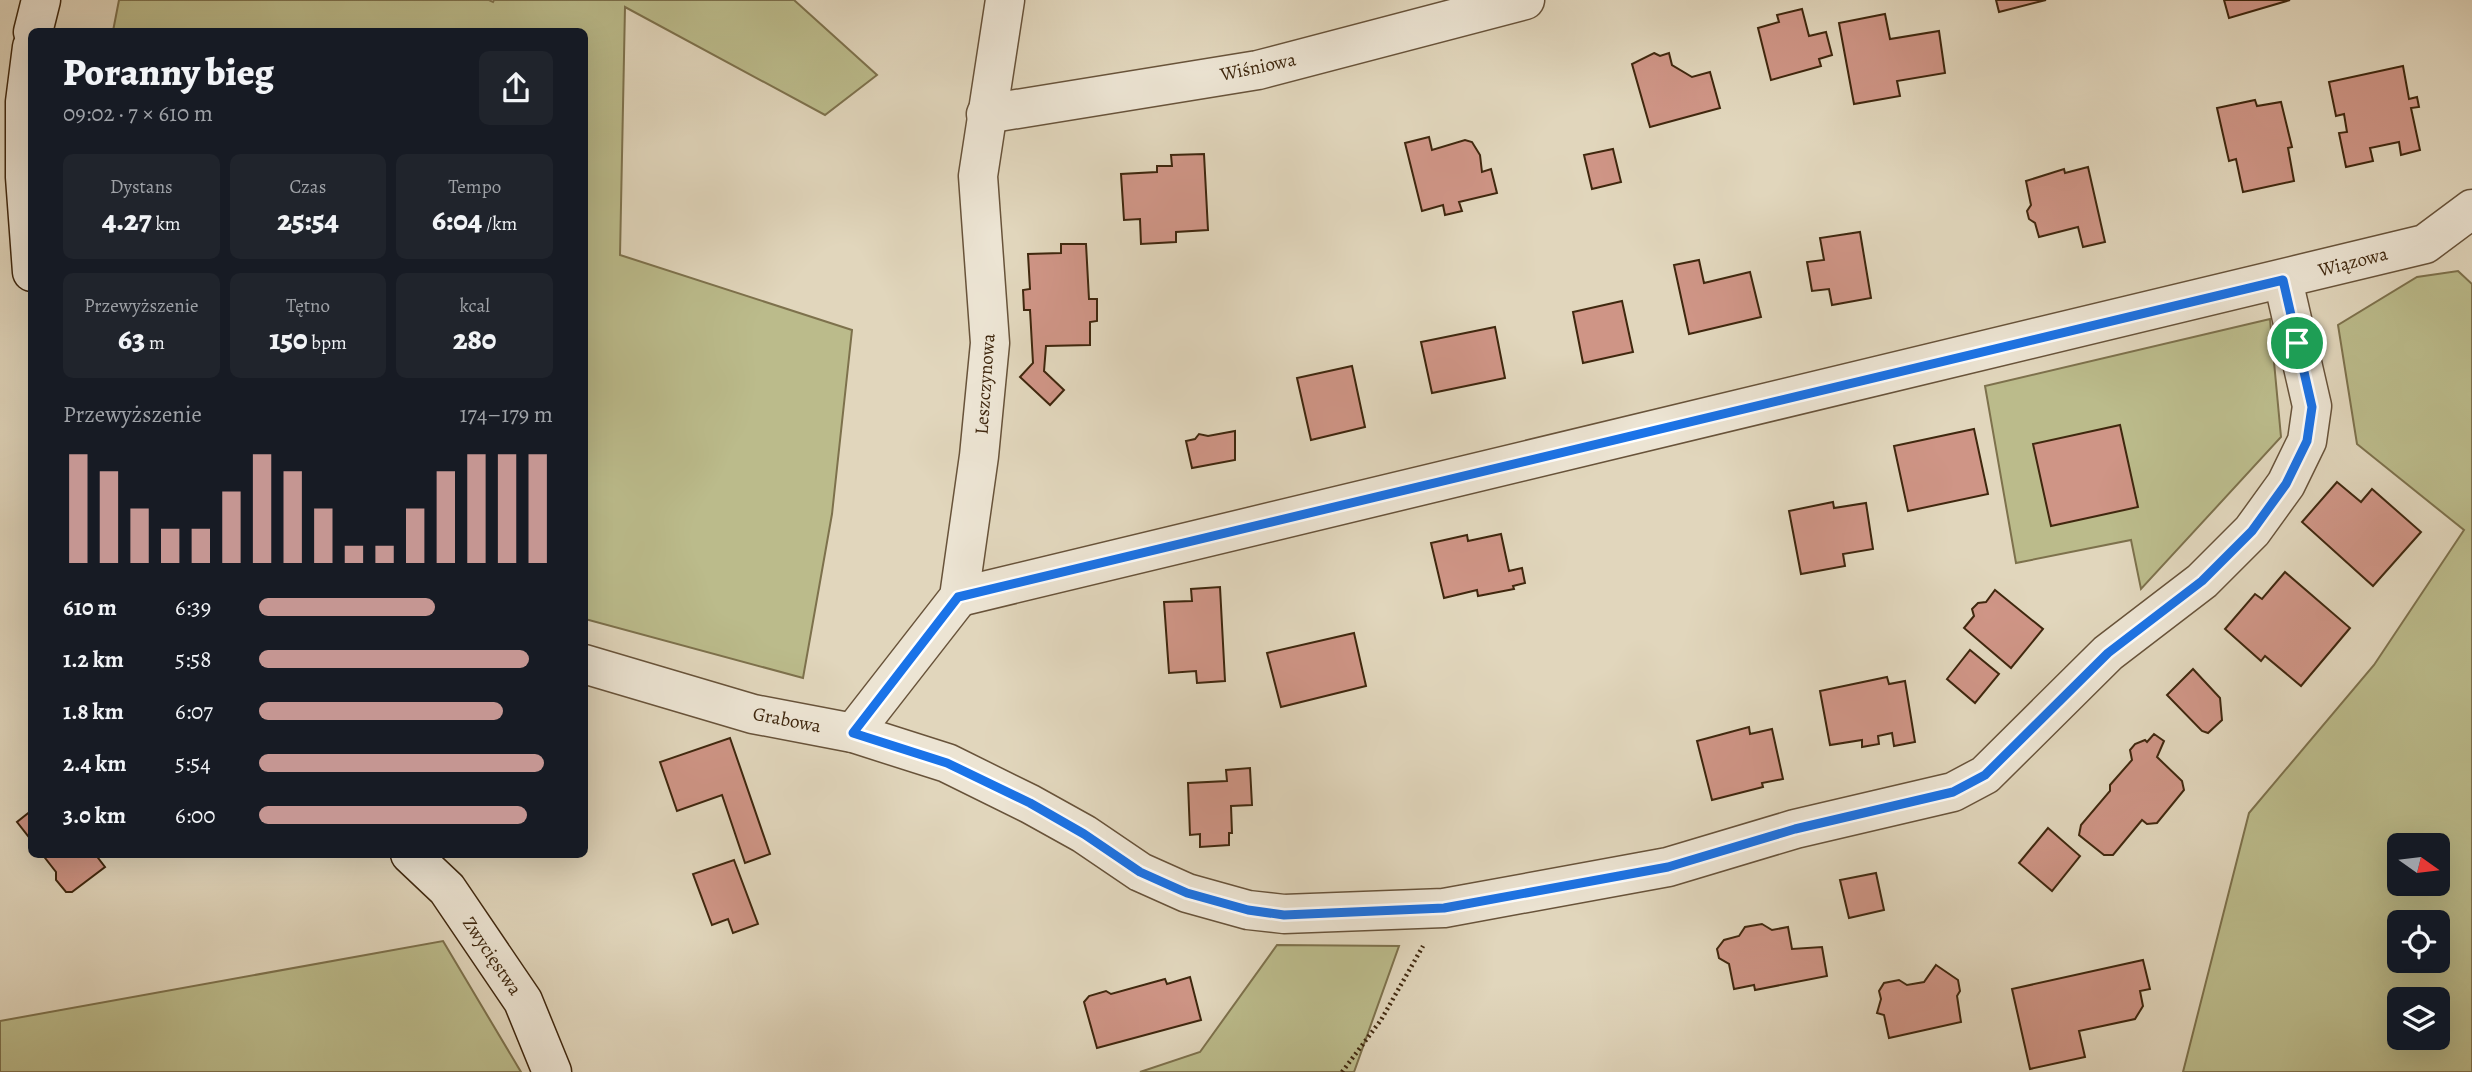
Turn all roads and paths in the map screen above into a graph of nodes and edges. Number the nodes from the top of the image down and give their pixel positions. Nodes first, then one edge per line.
1 (41, 0) edge
2 (1005, 0) edge
3 (1525, 0) edge
4 (34, 28) edge
5 (28, 78) edge
6 (986, 114) junction
7 (2472, 209) edge
8 (28, 218) edge
9 (2283, 280) junction
10 (958, 597) junction
11 (588, 665) edge
12 (853, 733) junction
13 (414, 858) edge
14 (1444, 908) junction
15 (552, 1072) edge
16 (1342, 1072) edge

1 - 4 street
2 - 6 street, Leszczynowa
3 - 6 street, Wiśniowa
5 - 8 street
6 - 10 street, Leszczynowa
7 - 9 street, Wiązowa
9 - 10 street, Wiązowa
9 - 14 street, Grabowa
10 - 12 street, Leszczynowa
11 - 12 street, Grabowa
12 - 14 street, Grabowa
13 - 15 street, Zwycięstwa
14 - 16 path

